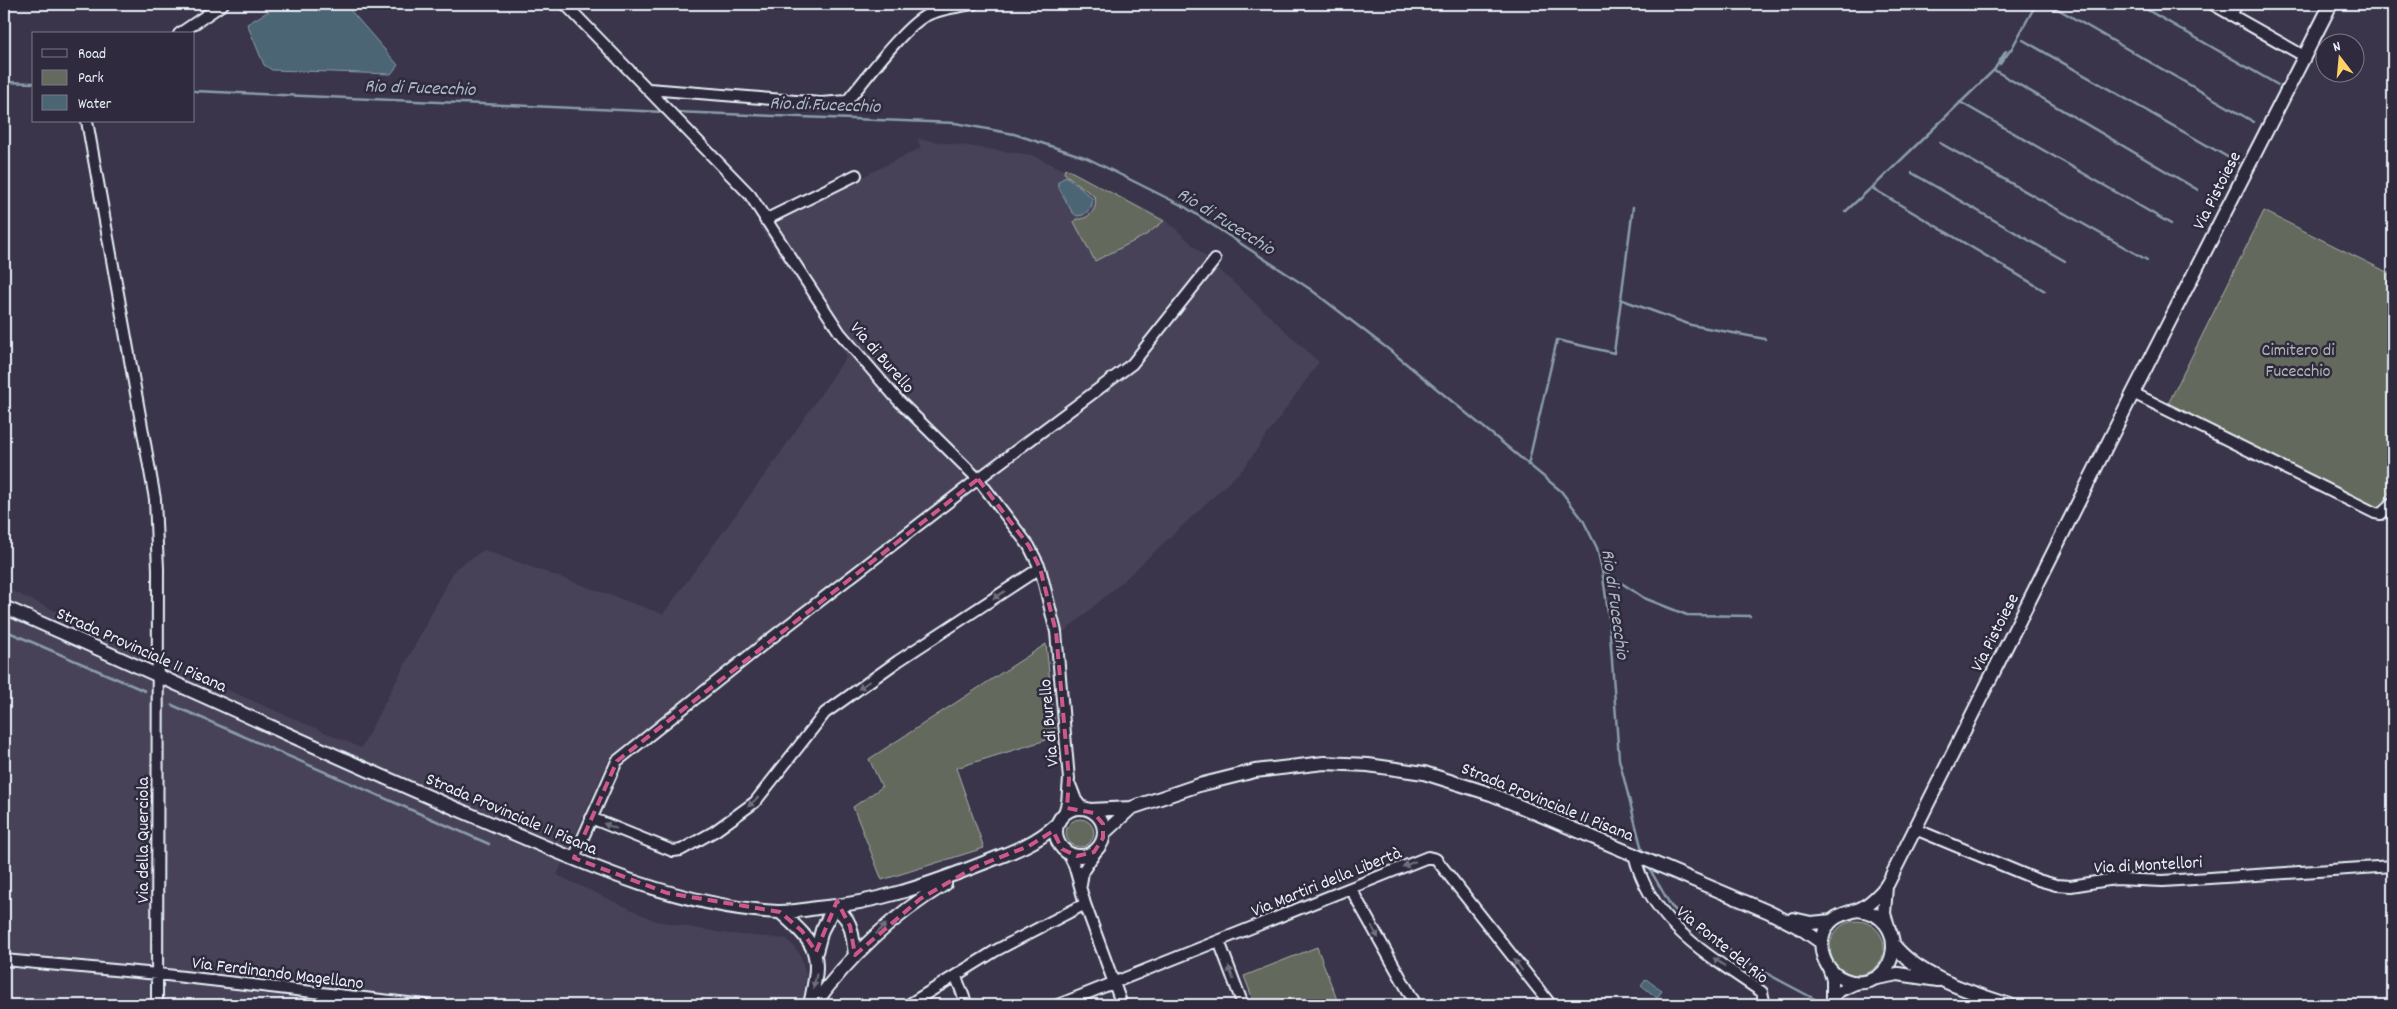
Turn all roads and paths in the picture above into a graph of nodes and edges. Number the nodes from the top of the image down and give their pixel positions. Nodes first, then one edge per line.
1 (223, 4) edge
2 (566, 4) edge
3 (974, 4) edge
4 (2212, 4) edge
5 (2237, 4) edge
6 (2331, 4) edge
7 (2232, 15) junction
8 (182, 32) edge
9 (2304, 56) junction
10 (649, 89) junction
11 (87, 122) edge
12 (856, 175) dead end
13 (765, 220) junction
14 (1215, 260) dead end
15 (2133, 393) junction
16 (978, 479) junction
17 (2393, 503) edge
18 (1040, 568) junction
19 (4, 607) edge
20 (158, 674) junction
21 (1069, 778) junction
22 (1131, 808) junction
23 (1086, 809) junction
24 (1064, 813) junction
25 (591, 818) junction
26 (1056, 825) junction
27 (1915, 829) junction
28 (1104, 833) junction
29 (1029, 846) junction
30 (1099, 847) junction
31 (1065, 851) junction
32 (1630, 853) junction
33 (574, 858) junction
34 (2393, 866) edge
35 (975, 867) junction
36 (1081, 886) junction
37 (1886, 886) junction
38 (1351, 889) junction
39 (1085, 904) junction
40 (834, 907) junction
41 (1857, 910) junction
42 (780, 912) junction
43 (1769, 912) junction
44 (1832, 921) junction
45 (1889, 928) junction
46 (1219, 941) junction
47 (1822, 943) junction
48 (1893, 944) junction
49 (816, 952) junction
50 (855, 954) junction
51 (4, 960) edge
52 (1826, 964) junction
53 (158, 974) junction
54 (956, 977) junction
55 (1867, 980) junction
56 (1946, 981) junction
57 (1114, 983) junction
58 (341, 1001) edge
59 (1830, 1002) edge
60 (157, 1005) edge
61 (425, 1005) edge
62 (810, 1005) edge
63 (814, 1005) edge
64 (908, 1005) edge
65 (967, 1005) edge
66 (1058, 1005) edge
67 (1122, 1005) edge
68 (1243, 1005) edge
69 (1416, 1005) edge
70 (1547, 1005) edge
71 (1765, 1005) edge
72 (2010, 1005) edge

1 - 8 street
2 - 10 street, Via di Burello
3 - 10 street
4 - 7 street
5 - 7 street
6 - 9 main road, Via Pistoiese
7 - 9 street
9 - 15 main road, Via Pistoiese
10 - 13 street, Via di Burello
11 - 20 street, Via della Querciola
12 - 13 street
13 - 16 street, Via di Burello
14 - 16 street
15 - 17 street
15 - 27 main road, Via Pistoiese
16 - 18 street, Via di Burello
16 - 25 street
18 - 21 street, Via di Burello
18 -> 25 street
19 - 20 main road, Strada Provinciale 11 Pisana
20 - 33 main road, Strada Provinciale 11 Pisana
20 - 53 street, Via della Querciola
21 - 23 street, Via di Burello
21 - 24 street, Via di Burello
22 - 23 main road, Strada Provinciale 11 Pisana
22 - 28 main road, Strada Provinciale 11 Pisana
22 - 32 main road, Strada Provinciale 11 Pisana
23 - 24 main road, Strada Provinciale 11 Pisana
23 - 28 main road
24 - 26 main road, Strada Provinciale 11 Pisana
25 - 33 street
26 - 29 main road, Strada Provinciale 11 Pisana
26 - 31 main road
27 - 34 street, Via di Montellori
27 - 37 main road, Via Pistoiese
28 - 30 main road, Strada Provinciale 11 Pisana
29 - 31 main road, Strada Provinciale 11 Pisana
29 - 35 main road, Strada Provinciale 11 Pisana
30 - 31 main road, Strada Provinciale 11 Pisana
30 - 36 street
31 - 36 street
32 - 43 main road, Strada Provinciale 11 Pisana
71 -> 32 street, Via Ponte del Rio
33 - 42 main road, Strada Provinciale 11 Pisana
35 - 40 main road, Strada Provinciale 11 Pisana
50 -> 35 main road
36 - 39 street
37 - 41 main road, Via Pistoiese
37 - 45 main road, Via Pistoiese
38 - 46 street, Via Martiri della Libertà
38 -> 69 street
70 -> 38 street, Via Martiri della Libertà
39 - 54 street
39 - 57 street
40 - 42 main road, Strada Provinciale 11 Pisana
40 - 49 main road
40 - 50 main road
41 - 44 main road
41 - 45 main road
42 - 49 main road
43 - 44 main road, Strada Provinciale 11 Pisana
43 - 47 main road, Strada Provinciale 11 Pisana
44 - 47 main road
45 - 48 main road
46 - 57 street, Via Martiri della Libertà
68 -> 46 street
47 - 52 main road
48 - 55 main road
48 - 56 main road
49 -> 62 main road
50 - 63 main road
51 - 53 street, Via Ferdinando Magellano
52 - 55 main road
52 - 59 street
53 - 58 street, Via Ferdinando Magellano
53 - 60 street, Via della Querciola
54 - 64 street
54 - 65 street
55 - 56 main road
55 - 59 street
56 - 72 main road
57 - 66 street, Via Martiri della Libertà
57 - 67 street
58 - 61 street, Via Ferdinando Magellano

